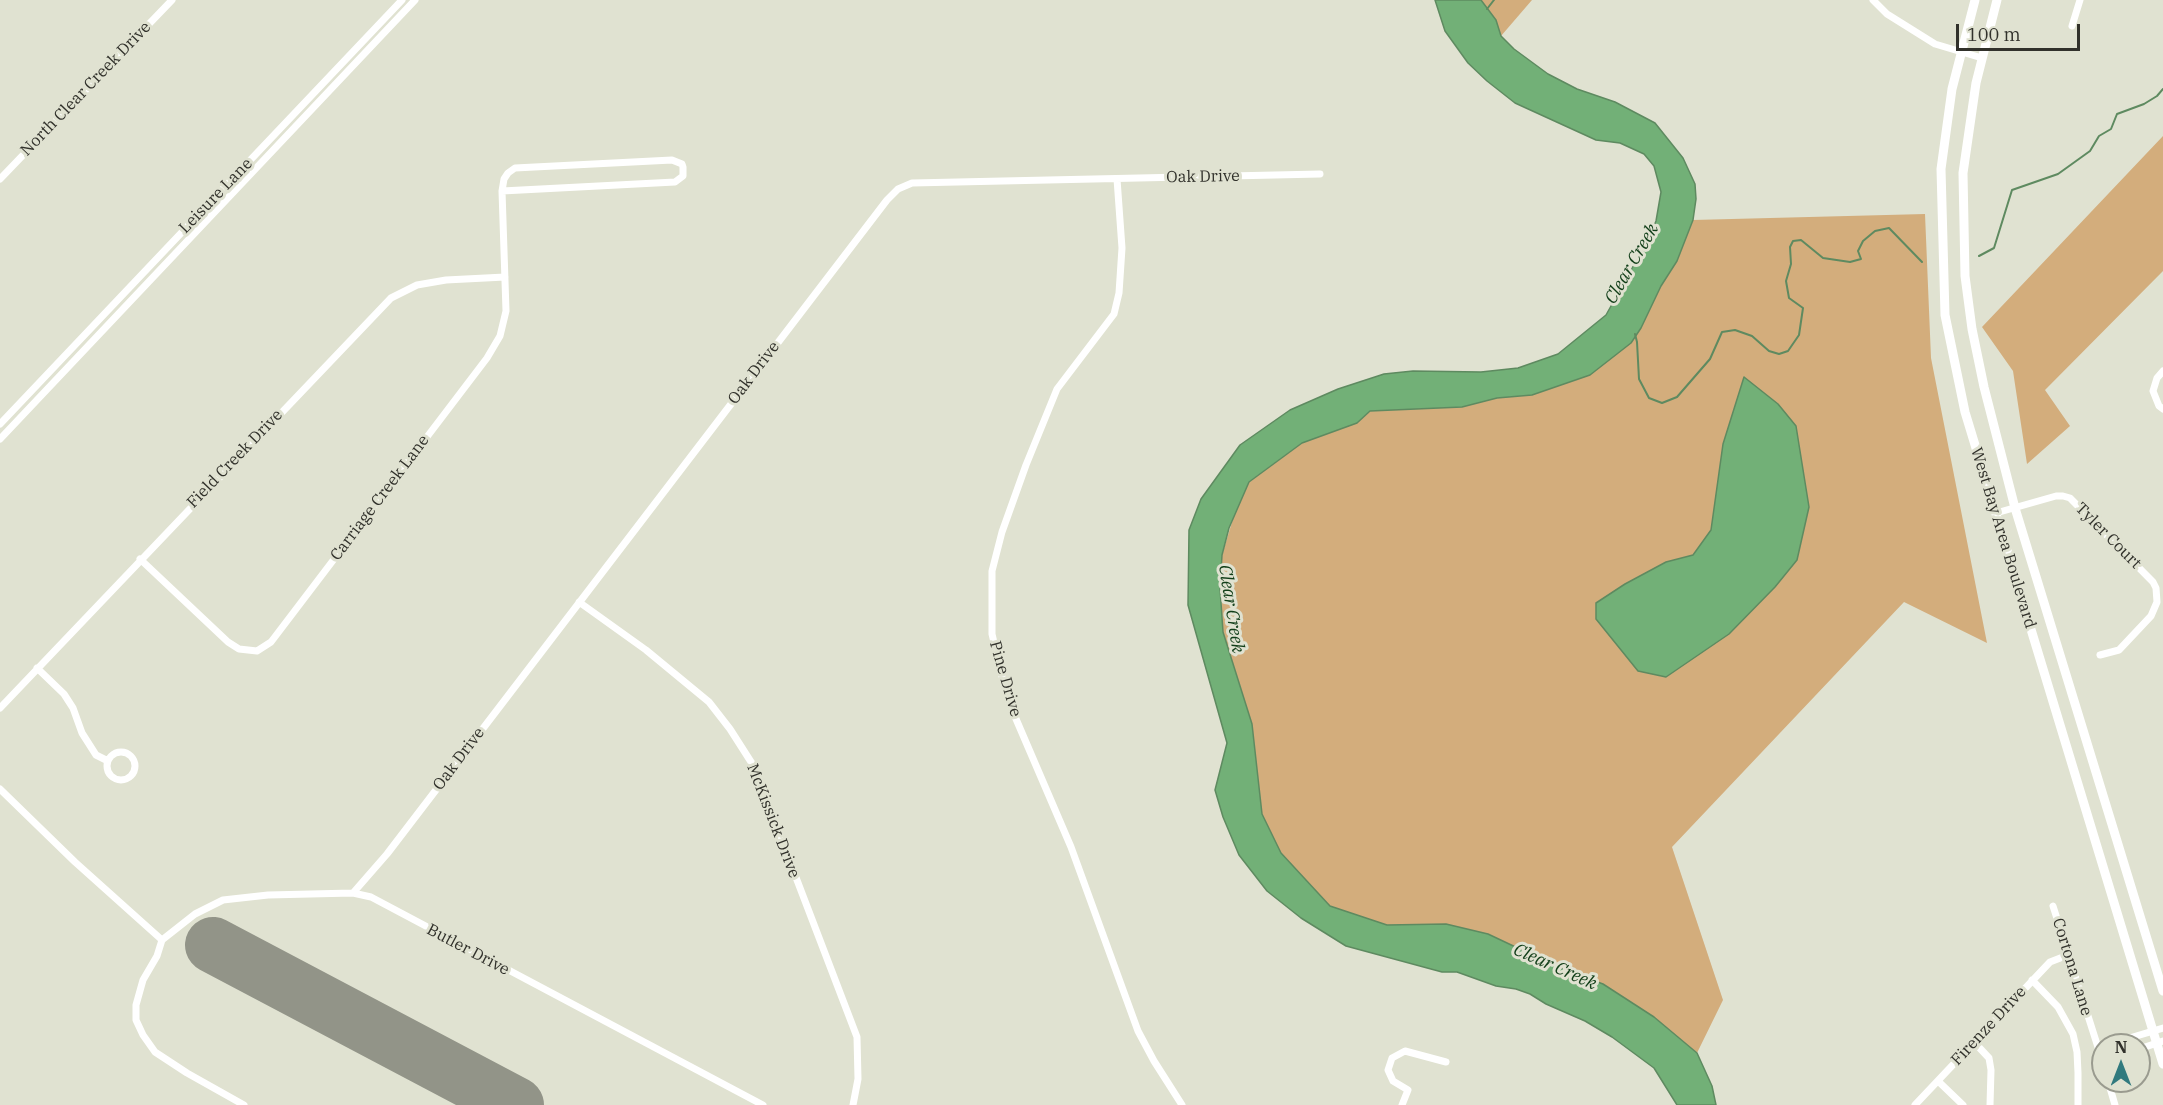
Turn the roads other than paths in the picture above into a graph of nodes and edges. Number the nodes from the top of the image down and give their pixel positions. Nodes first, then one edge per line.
1 (172, 0) edge
2 (402, 0) edge
3 (415, 0) edge
4 (1873, 0) edge
5 (1975, 0) edge
6 (1997, 0) edge
7 (2080, 0) edge
8 (2072, 26) dead end
9 (1961, 52) junction
10 (1982, 58) junction
11 (320, 87) junction
12 (326, 94) junction
13 (1320, 174) dead end
14 (0, 179) edge
15 (1117, 179) junction
16 (502, 191) junction
17 (505, 277) junction
18 (112, 306) junction
19 (118, 314) junction
20 (2163, 371) edge
21 (2163, 409) edge
22 (0, 424) edge
23 (0, 439) edge
24 (2015, 508) junction
25 (1995, 513) junction
26 (140, 559) junction
27 (579, 602) junction
28 (2100, 655) dead end
29 (37, 668) junction
30 (0, 708) edge
31 (108, 761) junction
32 (0, 789) edge
33 (353, 893) junction
34 (2053, 906) dead end
35 (162, 940) junction
36 (2068, 955) junction
37 (2032, 980) junction
38 (2163, 991) edge
39 (2158, 1029) edge
40 (2097, 1033) edge
41 (1974, 1042) junction
42 (2160, 1042) edge
43 (1446, 1062) dead end
44 (2163, 1064) edge
45 (1938, 1081) junction
46 (244, 1105) edge
47 (763, 1105) edge
48 (852, 1105) edge
49 (1182, 1105) edge
50 (1402, 1105) edge
51 (1915, 1105) edge
52 (1963, 1105) edge
53 (1990, 1105) edge
54 (2078, 1105) edge

1 - 14 street, North Clear Creek Drive
2 - 11 street, Leisure Lane
3 - 12 street, Leisure Lane
4 - 9 street
5 - 9 main road, West Bay Area Boulevard
6 - 10 main road, West Bay Area Boulevard
7 - 8 street
9 - 10 street
9 - 25 main road, West Bay Area Boulevard
10 - 24 main road, West Bay Area Boulevard
11 - 12 street
11 - 18 street, Leisure Lane
12 - 19 street, Leisure Lane
13 - 15 street, Oak Drive
15 - 27 street, Oak Drive
15 - 49 street, Pine Drive
16 - 16 street
16 - 17 street, Carriage Creek Lane
17 - 26 street, Field Creek Drive
17 - 26 street, Carriage Creek Lane
18 - 19 street
18 - 22 street, Leisure Lane
19 - 23 street, Leisure Lane
20 - 21 street
24 - 25 street, Tyler Court
24 - 28 street, Tyler Court
24 - 38 main road, West Bay Area Boulevard
25 - 39 main road, West Bay Area Boulevard
26 - 29 street, Field Creek Drive
27 - 33 street, Oak Drive
27 - 48 street, McKissick Drive
29 - 30 street, Field Creek Drive
29 - 31 street
31 - 31 street
32 - 35 street
33 - 35 street, Butler Drive
33 - 47 street, Butler Drive
34 - 36 street, Cortona Lane
35 - 46 street
36 - 37 street, Firenze Drive
36 - 40 street, Cortona Lane
37 - 41 street, Firenze Drive
37 - 54 street
39 - 42 main road, West Bay Area Boulevard
41 - 45 street, Firenze Drive
41 - 53 street
42 - 44 main road, West Bay Area Boulevard
43 - 50 street
45 - 51 street, Firenze Drive
45 - 52 street

